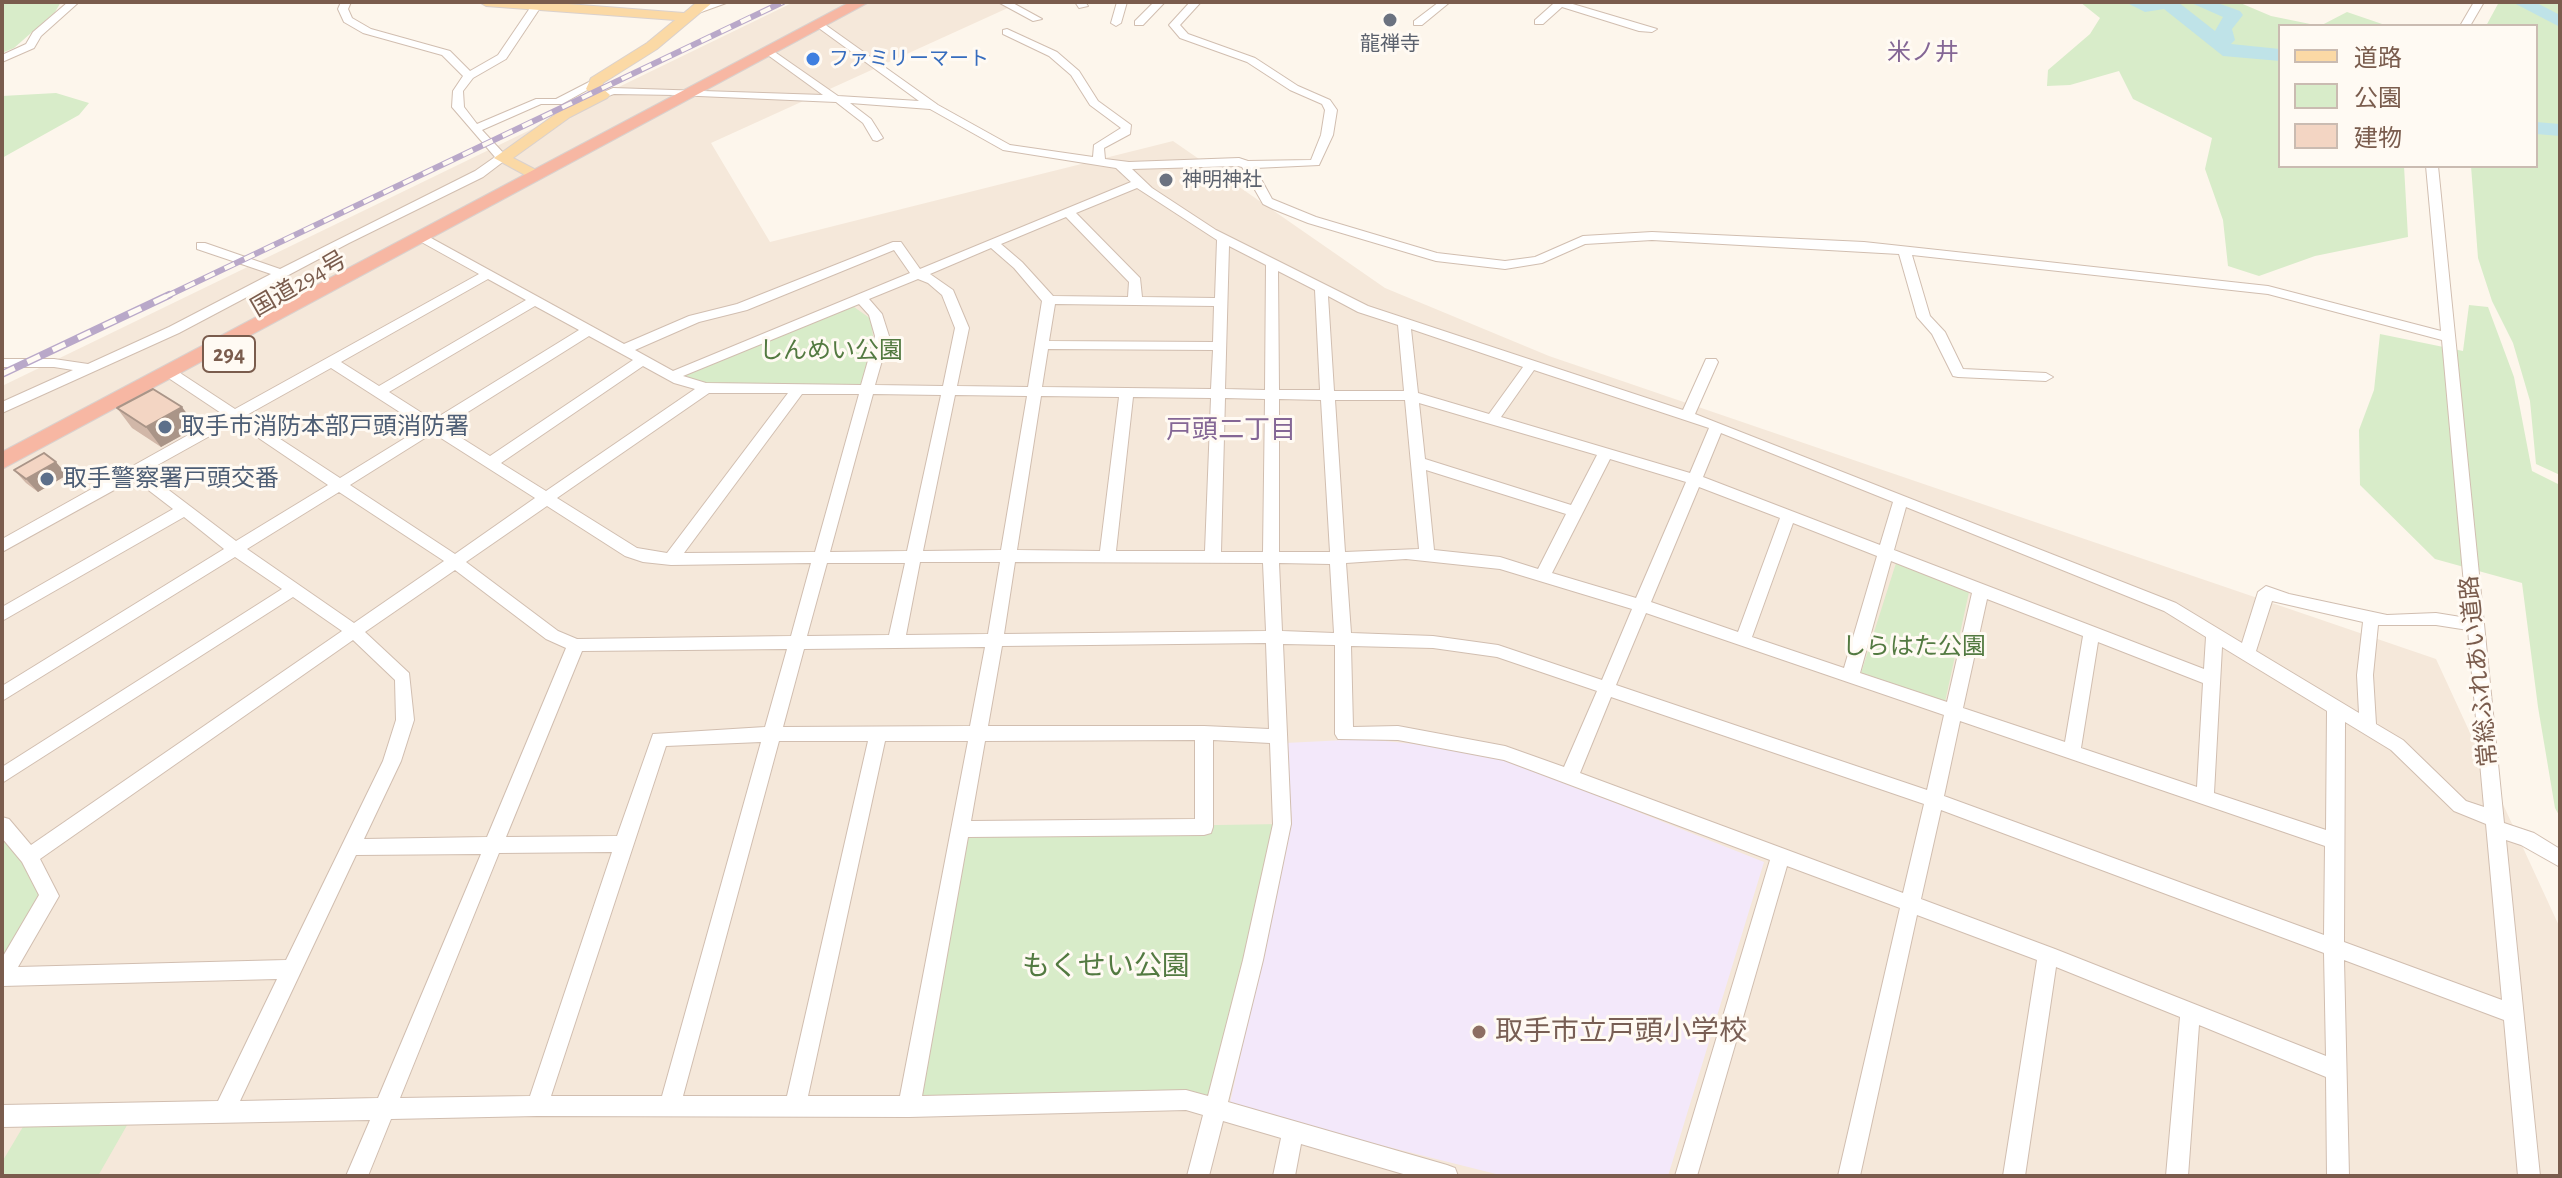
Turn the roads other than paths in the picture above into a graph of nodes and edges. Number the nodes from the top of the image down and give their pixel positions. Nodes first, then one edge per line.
1 (74, 2) edge
2 (346, 2) edge
3 (486, 2) edge
4 (706, 2) edge
5 (724, 2) edge
6 (861, 2) edge
7 (1003, 2) edge
8 (1122, 2) edge
9 (1160, 2) edge
10 (1196, 2) edge
11 (1445, 2) edge
12 (1558, 2) edge
13 (2479, 2) edge
14 (537, 4) edge
15 (690, 14) junction
16 (1037, 19) dead end
17 (1539, 22) dead end
18 (1116, 23) dead end
19 (1139, 23) dead end
20 (1418, 23) dead end
21 (820, 24) junction
22 (2466, 24) edge
23 (1652, 29) dead end
24 (1007, 32) dead end
25 (769, 51) junction
26 (2, 59) edge
27 (469, 76) junction
28 (597, 90) junction
29 (690, 93) junction
30 (838, 100) junction
31 (934, 107) junction
32 (475, 129) junction
33 (877, 138) dead end
34 (502, 158) junction
35 (1099, 161) junction
36 (1120, 165) junction
37 (1247, 165) junction
38 (2432, 168) edge
39 (536, 176) junction
40 (1138, 183) junction
41 (1068, 212) junction
42 (422, 237) junction
43 (1223, 239) junction
44 (992, 243) junction
45 (201, 246) dead end
46 (1905, 251) junction
47 (1272, 262) junction
48 (916, 273) junction
49 (283, 274) junction
50 (488, 274) junction
51 (1321, 289) junction
52 (860, 297) junction
53 (1049, 300) junction
54 (534, 301) junction
55 (1135, 301) junction
56 (1221, 302) junction
57 (1404, 323) junction
58 (589, 330) junction
59 (2448, 337) junction
60 (1042, 345) junction
61 (1220, 346) junction
62 (624, 349) junction
63 (643, 360) junction
64 (331, 362) junction
65 (1711, 362) dead end
66 (2, 363) edge
67 (1531, 365) junction
68 (90, 368) junction
69 (175, 376) junction
70 (672, 376) junction
71 (2046, 377) dead end
72 (706, 388) junction
73 (869, 390) junction
74 (797, 391) junction
75 (379, 392) junction
76 (950, 392) junction
77 (1035, 393) junction
78 (1127, 393) junction
79 (1217, 394) junction
80 (1273, 394) junction
81 (1326, 395) junction
82 (1412, 396) junction
83 (2, 408) edge
84 (235, 415) junction
85 (1687, 416) junction
86 (1492, 420) junction
87 (434, 425) junction
88 (1717, 426) junction
89 (1605, 454) junction
90 (2, 461) edge
91 (491, 462) junction
92 (1420, 463) junction
93 (135, 472) junction
94 (2, 476) edge
95 (1694, 479) junction
96 (338, 484) junction
97 (547, 498) junction
98 (1901, 499) junction
99 (184, 510) junction
100 (1576, 512) junction
101 (1788, 516) junction
102 (2, 546) edge
103 (234, 548) junction
104 (1885, 553) junction
105 (1427, 554) junction
106 (1008, 556) junction
107 (1271, 557) junction
108 (822, 558) junction
109 (1107, 558) junction
110 (1213, 558) junction
111 (1336, 558) junction
112 (671, 559) junction
113 (912, 559) junction
114 (456, 562) junction
115 (1543, 575) junction
116 (294, 589) junction
117 (1981, 590) junction
118 (1640, 605) junction
119 (2, 615) edge
120 (2371, 619) junction
121 (2474, 625) junction
122 (2092, 631) junction
123 (355, 632) junction
124 (2215, 632) junction
125 (1275, 637) junction
126 (1343, 639) junction
127 (995, 640) junction
128 (1743, 640) junction
129 (896, 641) junction
130 (799, 642) junction
131 (576, 645) junction
132 (2248, 652) junction
133 (1850, 677) junction
134 (2212, 679) junction
135 (1606, 686) junction
136 (2, 694) edge
137 (2336, 707) junction
138 (1954, 712) junction
139 (2368, 727) junction
140 (1204, 733) junction
141 (772, 734) junction
142 (878, 735) junction
143 (979, 735) junction
144 (1279, 736) junction
145 (2072, 750) junction
146 (2, 776) edge
147 (1569, 777) junction
148 (2205, 797) junction
149 (1934, 800) junction
150 (2494, 823) junction
151 (2, 825) edge
152 (961, 829) junction
153 (2334, 841) junction
154 (622, 844) junction
155 (494, 846) junction
156 (351, 847) junction
157 (29, 856) junction
158 (1780, 857) junction
159 (2560, 859) edge
160 (1912, 906) junction
161 (2335, 949) junction
162 (2048, 955) junction
163 (292, 969) junction
164 (2, 977) edge
165 (2190, 1014) junction
166 (2514, 1014) junction
167 (2337, 1071) junction
168 (537, 1106) junction
169 (795, 1106) junction
170 (909, 1107) junction
171 (385, 1108) junction
172 (669, 1108) junction
173 (1213, 1108) junction
174 (224, 1111) junction
175 (2, 1116) edge
176 (1293, 1131) junction
177 (357, 1176) edge
178 (1198, 1176) edge
179 (1284, 1176) edge
180 (1447, 1176) edge
181 (1686, 1176) edge
182 (1849, 1176) edge
183 (2014, 1176) edge
184 (2177, 1176) edge
185 (2338, 1176) edge
186 (2529, 1176) edge

1 - 26 street
2 - 27 street
3 - 14 main road
4 - 15 main road
5 - 15 street
6 - 21 highway, 国道294号 / 294
7 - 16 street
8 - 18 street
9 - 19 street
10 - 37 street
11 - 20 street
12 - 17 street
12 - 23 street
13 - 22 street
14 - 15 main road
14 - 27 street
15 - 28 main road
21 - 25 highway, 国道294号 / 294
21 - 31 street
24 - 35 street
25 - 29 highway, 国道294号 / 294
25 - 30 street
27 - 32 street
28 - 29 street
28 - 32 street
28 - 34 main road
29 - 30 street
29 - 39 highway, 国道294号 / 294
30 - 31 street
30 - 33 street
31 - 35 street
32 - 34 street
34 - 39 main road
34 - 49 street
35 - 36 street
36 - 37 street
36 - 40 street
37 - 46 street
38 - 59 street, 常総ふれあい道路
39 - 42 highway, 国道294号 / 294
40 - 41 street
40 - 43 street
41 - 44 street
41 - 55 street
42 - 50 street
42 - 69 highway, 国道294号 / 294
43 - 47 street
43 - 56 street
44 - 48 street
44 - 53 street
45 - 49 street
46 - 59 street
46 - 71 street
47 - 51 street
47 - 80 street
48 - 52 street
48 - 62 street
48 - 76 street
49 - 68 street
50 - 54 street
50 - 64 street
51 - 57 street
51 - 81 street
52 - 70 street
52 - 73 street
53 - 55 street
53 - 60 street
54 - 58 street
54 - 75 street
55 - 56 street
56 - 61 street
57 - 67 street
57 - 82 street
58 - 62 street
58 - 87 street
59 - 121 street, 常総ふれあい道路
60 - 61 street
60 - 77 street
61 - 79 street
62 - 63 street
63 - 70 street
63 - 91 street
64 - 75 street
64 - 84 street
65 - 85 street
66 - 68 street
67 - 85 street
67 - 86 street
68 - 83 street
69 - 84 street
69 - 90 highway, 国道294号 / 294
69 - 94 highway, 国道294号 / 294
70 - 72 street
72 - 74 street
72 - 97 street
73 - 74 street
73 - 76 street
73 - 108 street
74 - 112 street
75 - 87 street
76 - 77 street
76 - 113 street
77 - 78 street
77 - 106 street
78 - 79 street
78 - 109 street
79 - 80 street
79 - 110 street
80 - 81 street
80 - 107 street
81 - 82 street
81 - 111 street
82 - 86 street
82 - 92 street
84 - 93 street
84 - 96 street
85 - 88 street
86 - 89 street
87 - 91 street
87 - 96 street
88 - 95 street
88 - 98 street
89 - 95 street
89 - 100 street
91 - 97 street
92 - 100 street
92 - 105 street
93 - 99 street
93 - 102 street
95 - 101 street
95 - 118 street
96 - 103 street
96 - 114 street
97 - 112 street
97 - 114 street
98 - 104 street
98 - 124 street
99 - 103 street
99 - 119 street
100 - 115 street
101 - 104 street
101 - 128 street
103 - 116 street
103 - 136 street
104 - 117 street
104 - 133 street
105 - 111 street
105 - 115 street
106 - 109 street
106 - 113 street
106 - 127 street
107 - 110 street
107 - 111 street
107 - 125 street
108 - 112 street
108 - 113 street
108 - 130 street
109 - 110 street
111 - 126 street
113 - 129 street
114 - 123 street
114 - 131 street
115 - 118 street
116 - 123 street
116 - 146 street
117 - 122 street
117 - 138 street
118 - 128 street
118 - 135 street
120 - 121 street
120 - 132 street
120 - 139 street
121 - 150 street, 常総ふれあい道路
122 - 134 street
122 - 145 street
123 - 156 street
123 - 157 street
124 - 132 street
124 - 134 street
125 - 126 street
125 - 127 street
125 - 144 street
126 - 135 street
126 - 147 street
127 - 129 street
127 - 143 street
128 - 133 street
129 - 130 street
130 - 131 street
130 - 141 street
131 - 155 street
132 - 137 street
133 - 138 street
134 - 148 street
135 - 147 street
135 - 149 street
137 - 139 street
137 - 153 street
138 - 145 street
138 - 149 street
139 - 150 street
140 - 143 street
140 - 144 street
140 - 152 street
141 - 142 street
141 - 154 street
141 - 172 street
142 - 143 street
142 - 169 street
143 - 152 street
144 - 173 street
145 - 148 street
147 - 158 street
148 - 153 street
149 - 160 street
149 - 161 street
150 - 159 street
150 - 166 street, 常総ふれあい道路
151 - 157 street
152 - 170 street
153 - 161 street
154 - 155 street
154 - 168 street
155 - 156 street
155 - 171 street
156 - 163 street
157 - 164 street
158 - 160 street
158 - 181 street
160 - 162 street
160 - 182 street
161 - 166 street
161 - 167 street
162 - 165 street
162 - 183 street
163 - 164 street
163 - 174 street
165 - 167 street
165 - 184 street
166 - 186 street, 常総ふれあい道路
167 - 185 street
168 - 171 street
168 - 172 street
169 - 170 street
169 - 172 street
170 - 173 street
171 - 174 street
171 - 177 street
173 - 176 street
173 - 178 street
174 - 175 street
176 - 179 street
176 - 180 street

